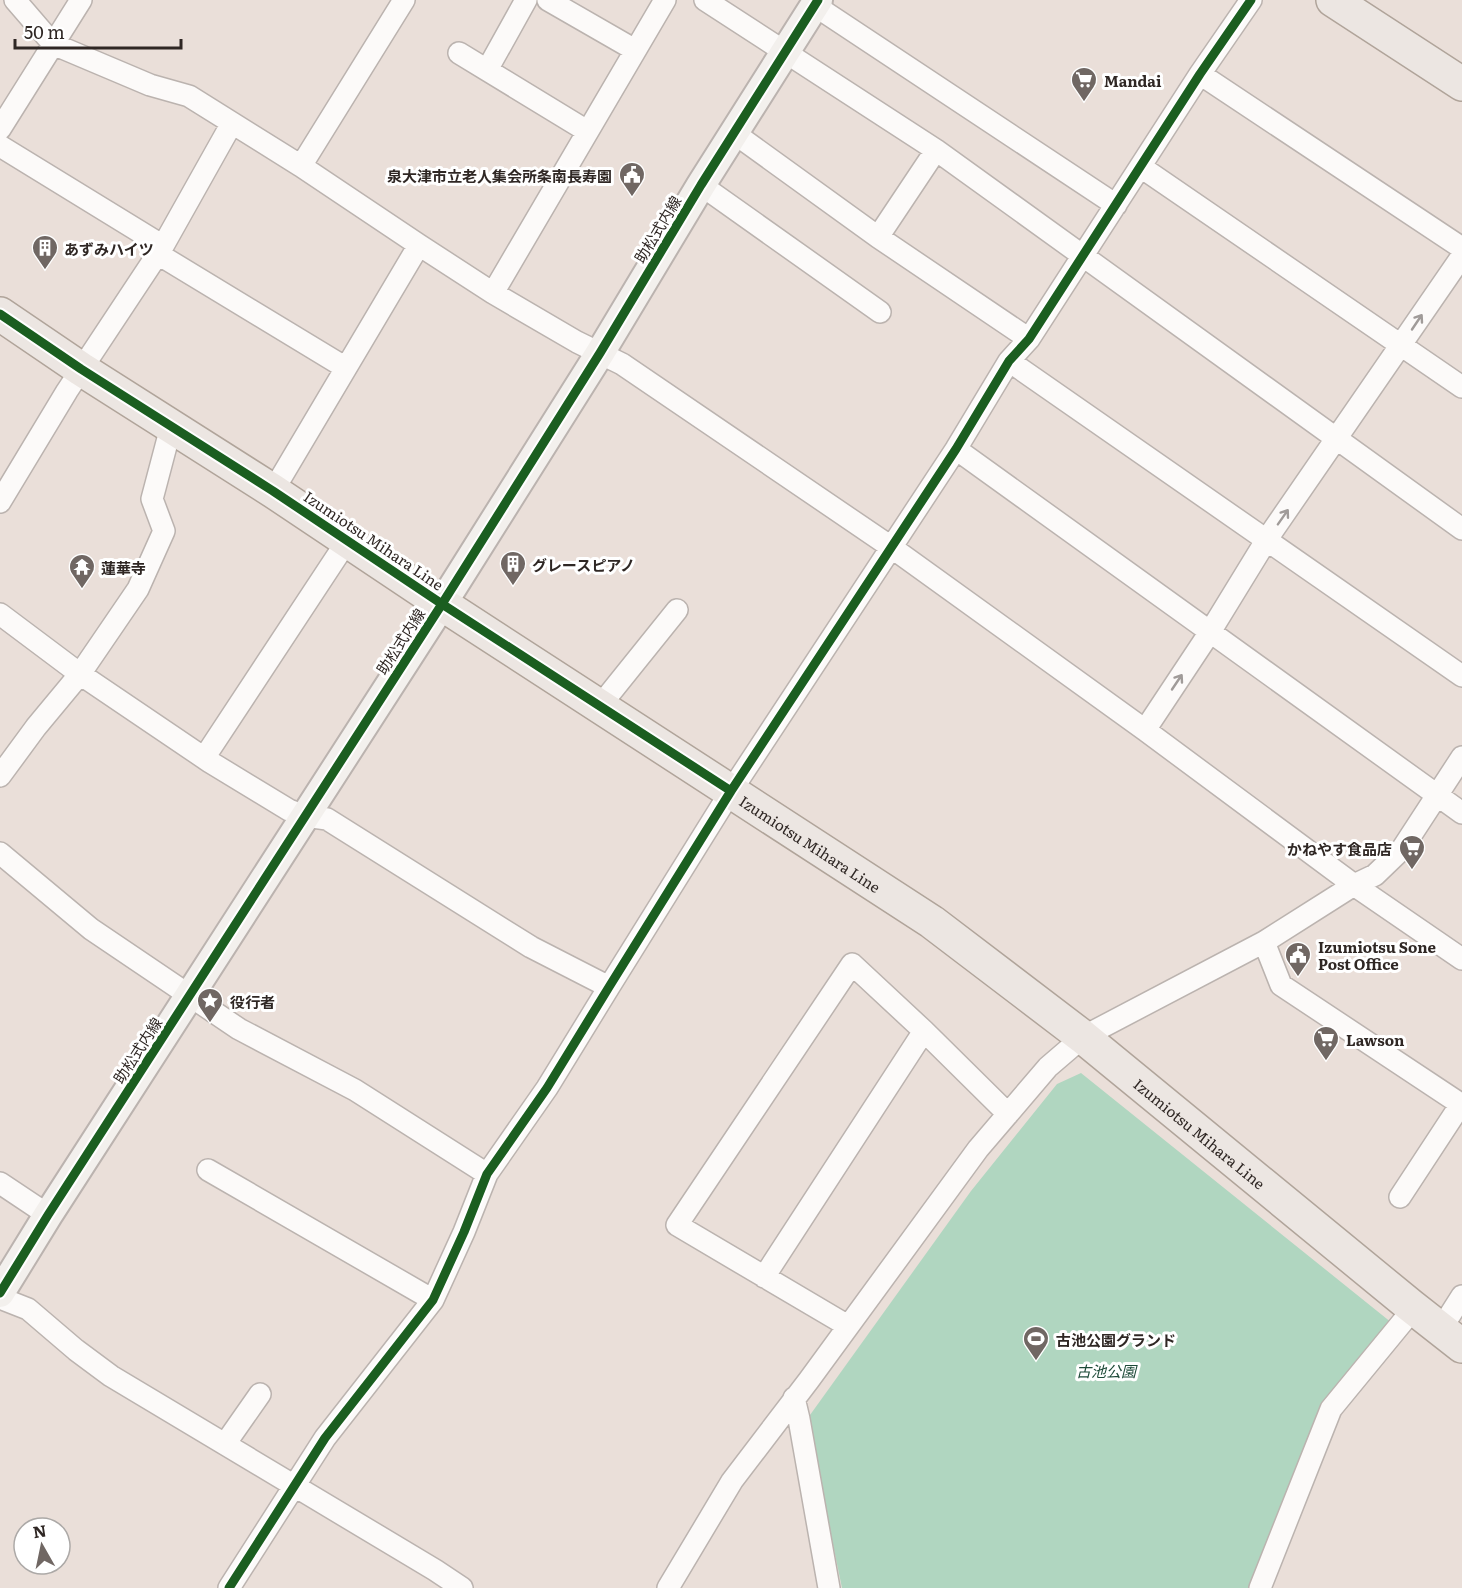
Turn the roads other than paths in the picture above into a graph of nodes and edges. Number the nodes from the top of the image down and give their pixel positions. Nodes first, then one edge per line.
1 (15, 0) edge
2 (81, 0) edge
3 (404, 0) edge
4 (526, 0) edge
5 (548, 0) edge
6 (665, 0) edge
7 (705, 0) edge
8 (1251, 0) edge
9 (1333, 0) edge
10 (816, 3) edge
11 (53, 44) junction
12 (635, 50) junction
13 (785, 52) junction
14 (459, 53) dead end
15 (486, 70) junction
16 (1200, 74) junction
17 (1462, 84) edge
18 (232, 123) junction
19 (0, 129) edge
20 (587, 131) junction
21 (734, 133) junction
22 (0, 146) edge
23 (936, 150) junction
24 (302, 166) junction
25 (1141, 167) junction
26 (701, 185) junction
27 (1116, 206) junction
28 (878, 237) junction
29 (419, 245) junction
30 (1462, 248) edge
31 (160, 250) junction
32 (1462, 256) edge
33 (1083, 257) junction
34 (493, 292) junction
35 (880, 312) dead end
36 (0, 314) edge
37 (1029, 339) junction
38 (1402, 345) junction
39 (600, 353) junction
40 (1009, 361) junction
41 (346, 368) junction
42 (81, 369) junction
43 (1462, 387) edge
44 (171, 427) junction
45 (1337, 440) junction
46 (956, 449) junction
47 (273, 490) junction
48 (0, 502) edge
49 (1462, 529) edge
50 (1268, 539) junction
51 (347, 541) junction
52 (891, 547) junction
53 (442, 604) junction
54 (676, 610) dead end
55 (0, 614) edge
56 (1210, 632) junction
57 (80, 674) junction
58 (1462, 676) edge
59 (599, 707) junction
60 (1145, 730) junction
61 (1462, 757) edge
62 (204, 758) junction
63 (0, 776) edge
64 (731, 791) junction
65 (1437, 796) junction
66 (1462, 813) edge
67 (306, 816) junction
68 (0, 853) edge
69 (1354, 885) junction
70 (1264, 942) junction
71 (1462, 959) edge
72 (609, 987) junction
73 (189, 996) junction
74 (924, 1030) junction
75 (1083, 1037) junction
76 (1461, 1105) edge
77 (1008, 1114) junction
78 (208, 1170) dead end
79 (487, 1174) junction
80 (0, 1183) edge
81 (1400, 1197) dead end
82 (48, 1215) junction
83 (764, 1277) junction
84 (0, 1296) edge
85 (1462, 1296) edge
86 (433, 1300) junction
87 (1414, 1308) junction
88 (848, 1326) junction
89 (1451, 1337) edge
90 (260, 1394) dead end
91 (794, 1398) junction
92 (225, 1444) junction
93 (294, 1485) junction
94 (228, 1588) edge
95 (462, 1588) edge
96 (668, 1588) edge
97 (830, 1588) edge
98 (1260, 1588) edge

1 - 11 street
2 - 11 street
3 - 24 street
4 - 15 street
5 - 12 street
6 - 12 street
7 - 13 street
8 - 16 street
9 - 17 main road
10 - 13 street, 助松式内線
10 - 27 street
11 - 18 street
11 - 19 street
12 - 20 street
13 - 21 street, 助松式内線
13 - 23 street
14 - 15 street
15 - 20 street
16 - 25 street
16 - 30 street
18 - 24 street
18 - 31 street
20 - 34 street
21 - 26 street, 助松式内線
21 - 28 street
22 - 31 street
23 - 28 street
23 - 33 street
24 - 29 street
25 - 27 street
25 - 38 street
26 - 35 street
26 - 39 street, 助松式内線
27 - 33 street
28 - 37 street
29 - 34 street
29 - 41 street
31 - 41 street
31 - 42 street
38 -> 32 street
33 - 37 street
33 - 45 street
34 - 39 street
36 - 42 main road, Izumiotsu Mihara Line
37 - 40 street
38 - 43 street
38 - 45 street
39 - 52 street
39 - 53 street, 助松式内線
40 - 46 street
40 - 50 street
41 - 47 street
42 - 44 main road, Izumiotsu Mihara Line
42 - 48 street
44 - 47 main road, Izumiotsu Mihara Line
44 - 57 street
45 - 49 street
50 -> 45 street
46 - 52 street
46 - 56 street
47 - 51 main road, Izumiotsu Mihara Line
50 - 56 street
50 - 58 street
51 - 53 main road, Izumiotsu Mihara Line
51 - 62 street
52 - 60 street
52 - 64 street
53 - 59 main road, Izumiotsu Mihara Line
53 - 67 street, 助松式内線
54 - 59 street
55 - 57 street
60 -> 56 street
56 - 65 street
57 - 62 street
57 - 63 street
59 - 64 main road, Izumiotsu Mihara Line
60 - 69 street
61 - 65 street
62 - 67 street
64 - 72 street
64 - 75 main road, Izumiotsu Mihara Line
65 - 66 street
65 - 69 street
67 - 72 street
67 - 73 street, 助松式内線
68 - 73 street
69 - 70 street
69 - 71 street
70 - 75 street
70 - 76 street
72 - 79 street
73 - 79 street
73 - 82 street, 助松式内線
74 - 77 street
74 - 83 street
74 - 83 street
75 - 77 street
75 - 87 main road, Izumiotsu Mihara Line
76 - 81 street
77 - 88 street
78 - 86 street
79 - 86 street
80 - 82 street
82 - 84 street, 助松式内線
83 - 88 street
84 - 92 street
85 - 89 street
86 - 93 street
87 - 89 main road, Izumiotsu Mihara Line
87 - 98 street
88 - 91 street
90 - 92 street
91 - 96 street
91 - 97 street
92 - 93 street
93 - 94 street
93 - 95 street

